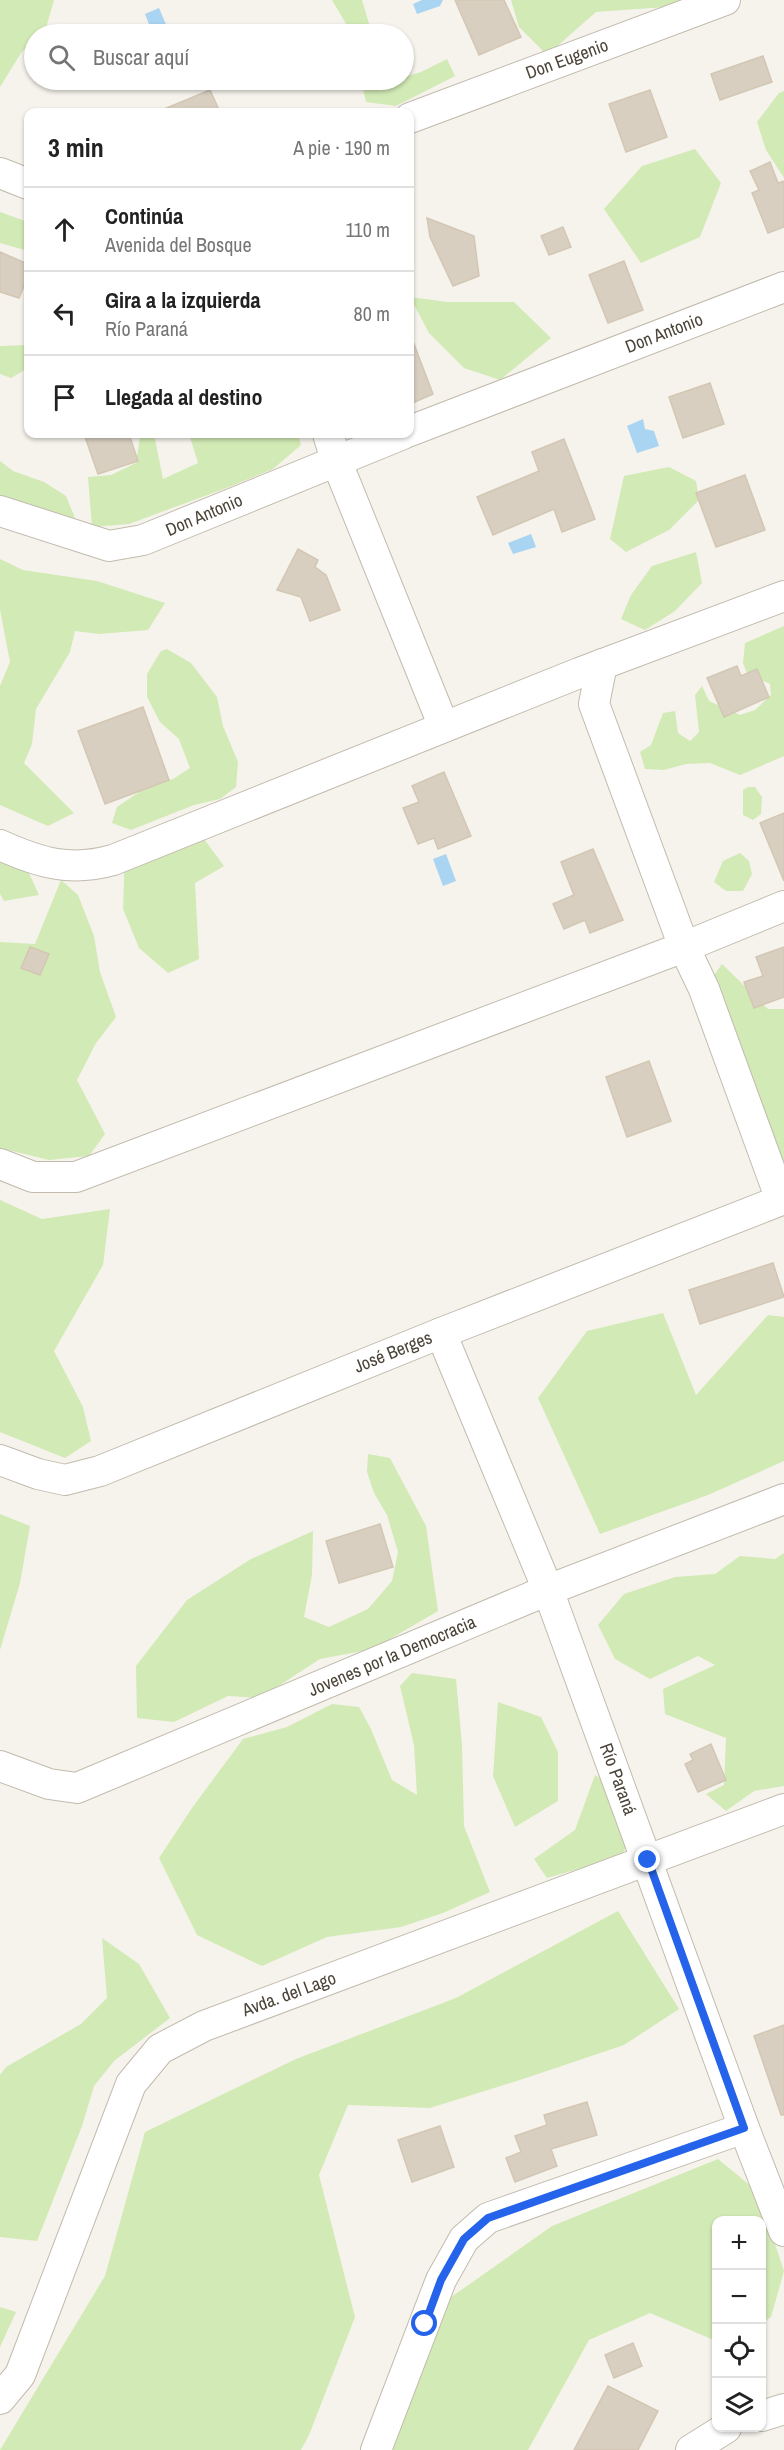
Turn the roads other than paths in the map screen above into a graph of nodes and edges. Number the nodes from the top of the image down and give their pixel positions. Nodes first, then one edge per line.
1 (725, 0) edge
2 (414, 117) edge
3 (0, 173) edge
4 (24, 182) edge
5 (784, 287) edge
6 (414, 429) edge
7 (380, 438) edge
8 (332, 446) edge
9 (0, 511) edge
10 (784, 596) edge
11 (602, 664) junction
12 (561, 680) junction
13 (594, 704) junction
14 (444, 727) junction
15 (0, 845) edge
16 (784, 906) edge
17 (684, 947) junction
18 (0, 1164) edge
19 (782, 1200) edge
20 (441, 1333) junction
21 (0, 1460) edge
22 (784, 1499) edge
23 (548, 1590) junction
24 (0, 1766) edge
25 (784, 1809) edge
26 (648, 1860) junction
27 (744, 2128) junction
28 (784, 2230) edge
29 (0, 2399) edge
30 (784, 2409) edge
31 (766, 2415) edge
32 (718, 2432) edge
33 (376, 2450) edge
34 (691, 2450) edge

1 - 2 street, Don Eugenio
3 - 4 street
5 - 6 street, Don Antonio
7 - 8 street, Don Antonio
8 - 9 street, Don Antonio
8 - 14 street
10 - 11 street
11 - 12 street
11 - 13 street
12 - 13 street
12 - 14 street
13 - 17 street
14 - 15 street
16 - 17 street
17 - 18 street
17 - 19 street
19 - 20 street, José Berges
20 - 21 street, José Berges
20 - 23 street, Río Paraná
22 - 23 street, Jovenes por la Democracia
23 - 24 street, Jovenes por la Democracia
23 - 26 street, Río Paraná
25 - 26 street, Avda. del Lago
26 - 27 street, Río Paraná
26 - 29 street, Avda. del Lago
27 - 28 street, Río Paraná
27 - 33 street
30 - 31 street
32 - 34 street

